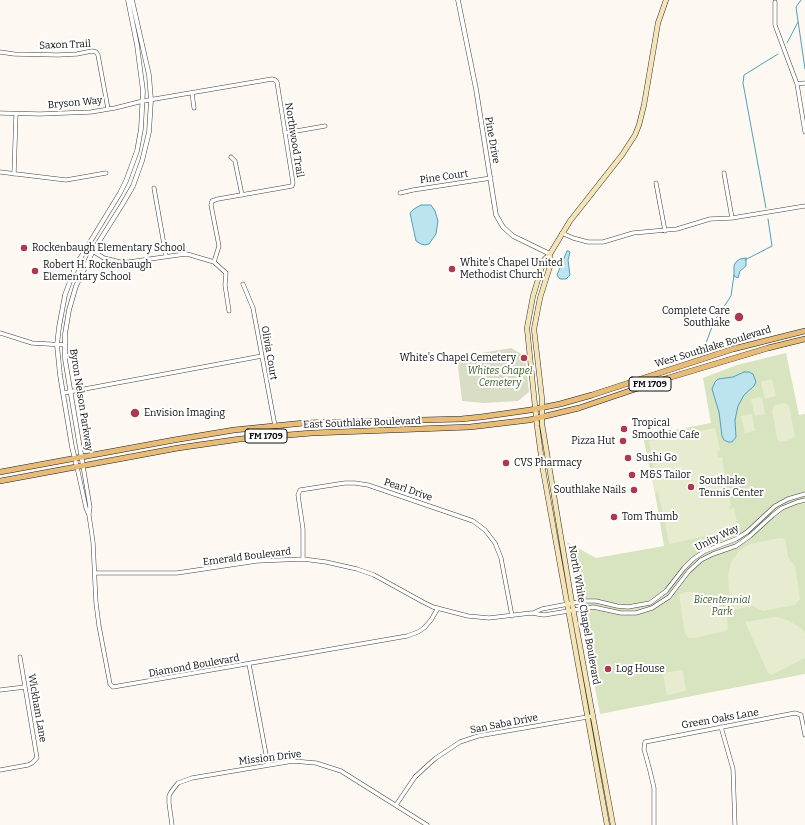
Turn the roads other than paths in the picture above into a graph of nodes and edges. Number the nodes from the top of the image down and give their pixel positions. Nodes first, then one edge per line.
1 (128, 0) edge
2 (132, 0) edge
3 (458, 0) edge
4 (666, 0) edge
5 (775, 2) dead end
6 (135, 22) junction
7 (0, 52) edge
8 (805, 83) edge
9 (797, 84) junction
10 (192, 93) junction
11 (151, 100) junction
12 (143, 101) junction
13 (194, 108) dead end
14 (108, 109) junction
15 (0, 113) edge
16 (16, 114) junction
17 (325, 126) dead end
18 (805, 132) edge
19 (285, 133) junction
20 (231, 157) dead end
21 (0, 172) edge
22 (106, 173) dead end
23 (724, 173) dead end
24 (14, 174) junction
25 (491, 178) junction
26 (656, 183) dead end
27 (154, 188) dead end
28 (400, 193) dead end
29 (242, 195) junction
30 (805, 206) edge
31 (732, 218) junction
32 (665, 231) junction
33 (562, 233) junction
34 (86, 247) junction
35 (93, 251) junction
36 (550, 254) junction
37 (166, 256) junction
38 (214, 262) junction
39 (243, 284) dead end
40 (65, 295) junction
41 (72, 297) junction
42 (229, 311) dead end
43 (805, 331) edge
44 (0, 333) edge
45 (803, 339) edge
46 (57, 345) junction
47 (65, 345) junction
48 (262, 356) junction
49 (70, 391) junction
50 (63, 393) junction
51 (542, 408) junction
52 (536, 409) junction
53 (542, 418) junction
54 (536, 419) junction
55 (431, 420) junction
56 (275, 426) junction
57 (431, 429) junction
58 (240, 439) junction
59 (82, 457) junction
60 (75, 458) junction
61 (83, 466) junction
62 (77, 467) junction
63 (0, 472) edge
64 (0, 481) edge
65 (805, 494) edge
66 (805, 500) edge
67 (89, 515) junction
68 (303, 559) junction
69 (95, 573) junction
70 (570, 603) junction
71 (650, 603) junction
72 (438, 608) junction
73 (652, 608) junction
74 (571, 610) junction
75 (532, 614) junction
76 (512, 616) junction
77 (20, 657) dead end
78 (249, 664) junction
79 (25, 687) junction
80 (0, 690) edge
81 (590, 716) junction
82 (721, 727) junction
83 (805, 735) edge
84 (268, 765) junction
85 (0, 770) edge
86 (396, 805) junction
87 (172, 825) edge
88 (427, 825) edge
89 (607, 825) edge
90 (613, 825) edge
91 (654, 825) edge
92 (735, 825) edge

1 - 6 street, Byron Nelson Parkway
2 - 6 street, Byron Nelson Parkway
3 - 25 street, Pine Drive
4 - 33 main road, North White Chapel Boulevard
5 - 9 street
6 - 11 street, Byron Nelson Parkway
6 - 12 street, Byron Nelson Parkway
7 - 14 street, Saxon Trail
8 - 9 street
9 - 18 street
10 - 11 street, Northwood Trail
10 - 13 street
10 - 19 street, Northwood Trail
11 - 12 street, Bryson Way
11 - 35 street, Byron Nelson Parkway
12 - 14 street, Bryson Way
12 - 34 street, Byron Nelson Parkway
14 - 16 street, Bryson Way
15 - 16 street, Bryson Way
16 - 24 street
17 - 19 street
19 - 29 street, Northwood Trail
20 - 29 street
21 - 24 street
22 - 24 street
23 - 31 street
25 - 28 street, Pine Court
25 - 36 street, Pine Drive
26 - 32 street
27 - 37 street
29 - 38 street, Northwood Trail
30 - 31 street
31 - 32 street
32 - 33 street
33 - 36 main road, North White Chapel Boulevard
34 - 35 street
34 - 40 street, Byron Nelson Parkway
35 - 37 street
35 - 41 street, Byron Nelson Parkway
36 - 51 main road, North White Chapel Boulevard
36 - 52 main road, North White Chapel Boulevard
37 - 38 street
38 - 42 street
39 - 48 street, Olivia Court
40 - 41 street
40 - 46 street, Byron Nelson Parkway
41 - 47 street, Byron Nelson Parkway
43 - 51 main road, West Southlake Boulevard / FM 1709
44 - 46 street
45 - 53 main road, West Southlake Boulevard / FM 1709
46 - 47 street
46 - 50 street, Byron Nelson Parkway
47 - 49 street, Byron Nelson Parkway
48 - 49 street
48 - 56 street, Olivia Court
49 - 50 street
49 - 59 street, Byron Nelson Parkway
50 - 60 street, Byron Nelson Parkway
51 - 52 main road, West Southlake Boulevard / FM 1709
51 - 53 main road, North White Chapel Boulevard
52 - 54 main road, North White Chapel Boulevard
52 - 55 main road, East Southlake Boulevard / FM 1709
53 - 54 main road, West Southlake Boulevard / FM 1709
53 - 70 main road, North White Chapel Boulevard
54 - 57 main road, East Southlake Boulevard / FM 1709
54 - 70 main road, North White Chapel Boulevard
55 - 56 main road, East Southlake Boulevard / FM 1709
55 - 57 main road
56 - 58 main road
56 - 59 main road, East Southlake Boulevard / FM 1709
57 - 58 main road, East Southlake Boulevard / FM 1709
58 - 61 main road, East Southlake Boulevard / FM 1709
59 - 60 main road, East Southlake Boulevard / FM 1709
59 - 61 street, Byron Nelson Parkway
60 - 62 street, Byron Nelson Parkway
60 - 63 main road, East Southlake Boulevard / FM 1709
61 - 62 main road, East Southlake Boulevard / FM 1709
61 - 67 street, Diamond Boulevard
62 - 64 main road, East Southlake Boulevard / FM 1709
62 - 67 street, Diamond Boulevard
65 - 71 street, Unity Way
66 - 73 street, Unity Way
67 - 69 street, Diamond Boulevard
68 - 69 street, Emerald Boulevard
68 - 72 street, Emerald Boulevard
68 - 76 street, Pearl Drive
69 - 78 street, Diamond Boulevard
70 - 71 street, Unity Way
70 - 74 main road, North White Chapel Boulevard
70 - 75 street, Emerald Boulevard
71 - 73 street
72 - 76 street, Emerald Boulevard
72 - 78 street, Diamond Boulevard
73 - 74 street, Unity Way
74 - 75 street, Emerald Boulevard
74 - 81 main road, North White Chapel Boulevard
75 - 76 street, Emerald Boulevard
77 - 79 street, Wickham Lane
78 - 84 street
79 - 80 street
79 - 85 street, Wickham Lane
81 - 86 street, San Saba Drive
81 - 89 main road, North White Chapel Boulevard
81 - 90 main road, North White Chapel Boulevard
82 - 83 street, Green Oaks Lane
82 - 91 street, Green Oaks Lane
82 - 92 street
84 - 86 street, Mission Drive
84 - 87 street, Mission Drive
86 - 88 street, Mission Drive

